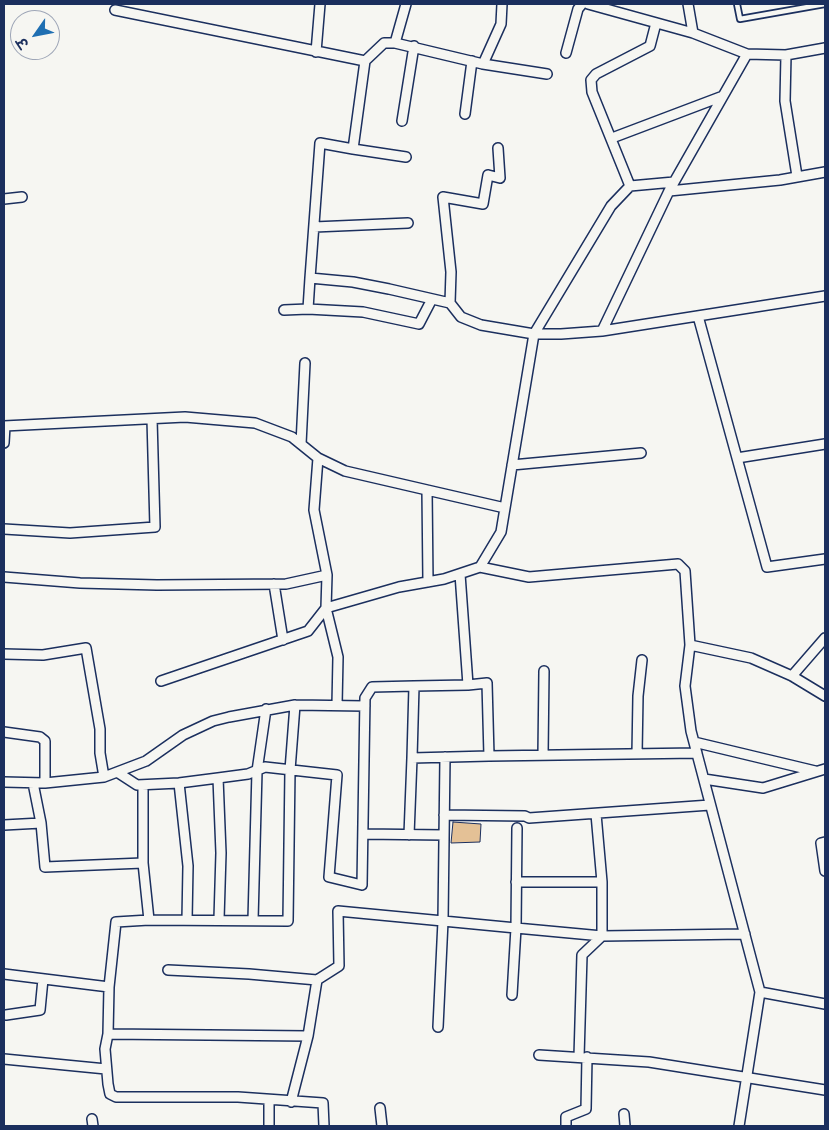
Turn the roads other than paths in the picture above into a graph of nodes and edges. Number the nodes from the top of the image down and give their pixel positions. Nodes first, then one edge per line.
1 (320, 4) edge
2 (406, 4) edge
3 (502, 4) edge
4 (582, 4) edge
5 (588, 4) edge
6 (688, 4) edge
7 (737, 4) edge
8 (825, 4) edge
9 (115, 10) dead end
10 (656, 23) junction
11 (692, 33) junction
12 (395, 43) junction
13 (414, 46) junction
14 (825, 48) edge
15 (316, 52) junction
16 (566, 53) dead end
17 (747, 54) junction
18 (786, 55) junction
19 (365, 61) junction
20 (472, 61) junction
21 (483, 64) junction
22 (547, 74) dead end
23 (723, 96) junction
24 (465, 114) dead end
25 (402, 121) dead end
26 (612, 138) junction
27 (498, 148) dead end
28 (353, 149) junction
29 (406, 157) dead end
30 (825, 172) edge
31 (797, 176) junction
32 (674, 182) junction
33 (630, 186) junction
34 (669, 191) junction
35 (22, 198) dead end
36 (4, 199) edge
37 (408, 223) dead end
38 (314, 227) junction
39 (310, 278) junction
40 (825, 296) edge
41 (432, 299) junction
42 (450, 303) junction
43 (308, 309) junction
44 (284, 310) dead end
45 (698, 316) junction
46 (602, 332) junction
47 (534, 334) junction
48 (305, 363) dead end
49 (152, 419) junction
50 (5, 426) edge
51 (4, 443) edge
52 (301, 444) junction
53 (825, 444) edge
54 (641, 452) dead end
55 (318, 458) junction
56 (737, 458) junction
57 (512, 465) junction
58 (427, 490) junction
59 (505, 508) junction
60 (4, 529) edge
61 (825, 559) edge
62 (480, 566) junction
63 (460, 574) junction
64 (327, 575) junction
65 (4, 577) edge
66 (428, 582) junction
67 (274, 584) junction
68 (326, 608) junction
69 (825, 638) edge
70 (283, 640) junction
71 (690, 646) junction
72 (4, 654) edge
73 (642, 660) dead end
74 (544, 671) dead end
75 (792, 676) junction
76 (161, 681) dead end
77 (468, 685) junction
78 (414, 686) junction
79 (825, 696) edge
80 (295, 705) junction
81 (337, 705) junction
82 (365, 706) junction
83 (266, 709) junction
84 (4, 732) edge
85 (694, 742) junction
86 (697, 753) junction
87 (637, 754) junction
88 (542, 755) junction
89 (489, 756) junction
90 (445, 757) junction
91 (412, 758) junction
92 (825, 769) edge
93 (290, 770) junction
94 (257, 771) junction
95 (816, 771) junction
96 (117, 772) junction
97 (104, 777) junction
98 (218, 778) junction
99 (704, 778) junction
100 (4, 782) edge
101 (33, 783) junction
102 (179, 783) junction
103 (45, 784) junction
104 (143, 784) junction
105 (710, 805) junction
106 (596, 814) junction
107 (444, 816) junction
108 (41, 823) junction
109 (4, 825) edge
110 (517, 828) dead end
111 (363, 834) junction
112 (409, 835) junction
113 (444, 835) junction
114 (825, 842) edge
115 (143, 863) junction
116 (825, 871) edge
117 (516, 882) junction
118 (602, 882) junction
119 (219, 919) junction
120 (149, 920) junction
121 (187, 920) junction
122 (253, 920) junction
123 (443, 921) junction
124 (516, 928) junction
125 (745, 934) junction
126 (602, 936) junction
127 (168, 970) dead end
128 (4, 974) edge
129 (43, 979) junction
130 (317, 980) junction
131 (109, 987) junction
132 (760, 992) junction
133 (512, 994) dead end
134 (825, 1004) edge
135 (6, 1015) dead end
136 (438, 1027) dead end
137 (108, 1034) junction
138 (308, 1036) junction
139 (539, 1055) dead end
140 (583, 1057) junction
141 (4, 1059) edge
142 (106, 1069) junction
143 (746, 1079) junction
144 (825, 1090) edge
145 (269, 1100) junction
146 (291, 1102) junction
147 (380, 1108) dead end
148 (624, 1114) dead end
149 (269, 1126) edge
150 (324, 1126) edge
151 (382, 1126) edge
152 (566, 1126) edge
153 (625, 1126) edge
154 (738, 1126) edge

1 - 15 street
2 - 12 street
3 - 21 street
4 - 16 street
5 - 10 street
6 - 11 street
7 - 8 lane
9 - 15 street
10 - 11 street
10 - 26 street
11 - 17 street
12 - 13 street
12 - 19 street
13 - 20 street
13 - 25 street
14 - 18 street
15 - 19 street
17 - 18 street
17 - 23 street
18 - 31 street
19 - 28 street
20 - 21 street
20 - 24 street
21 - 22 street
23 - 26 street
23 - 32 street
26 - 33 street
27 - 42 street
28 - 29 street
28 - 38 street
30 - 31 street
31 - 34 street
32 - 33 street
32 - 34 street
33 - 47 street
34 - 46 street
35 - 36 street
37 - 38 street
38 - 39 street
39 - 41 street
39 - 43 street
40 - 45 street
41 - 42 street
41 - 43 street
42 - 47 street
43 - 44 street
45 - 46 street
45 - 56 street
46 - 47 street
47 - 57 street
48 - 52 street
49 - 50 street
49 - 52 street
49 - 60 street
50 - 51 street
52 - 55 street
53 - 56 street
54 - 57 street
55 - 58 street
55 - 64 street
56 - 61 street
57 - 59 street
58 - 59 street
58 - 66 street
59 - 62 street
62 - 63 street
62 - 71 street
63 - 66 street
63 - 77 street
64 - 67 street
64 - 68 street
65 - 67 street
66 - 68 street
67 - 70 street
68 - 70 street
68 - 81 street
69 - 75 street
70 - 76 street
71 - 75 street
71 - 85 street
72 - 97 street
73 - 87 street
74 - 88 street
75 - 79 street
77 - 78 street
77 - 89 street
78 - 82 street
78 - 91 street
80 - 81 street
80 - 83 street
80 - 93 street
81 - 82 street
82 - 111 street
83 - 94 street
83 - 96 street
84 - 103 street
85 - 86 street
85 - 95 street
86 - 87 street
86 - 99 street
87 - 88 street
88 - 89 street
89 - 90 street
90 - 91 street
90 - 107 street
91 - 112 street
92 - 95 street
93 - 94 street
93 - 111 street
93 - 122 street
94 - 98 street
94 - 122 street
95 - 99 street
96 - 97 street
96 - 104 street
97 - 103 street
98 - 102 street
98 - 119 street
99 - 105 street
100 - 101 street
101 - 103 street
101 - 108 street
102 - 104 street
102 - 121 street
104 - 115 street
105 - 106 street
105 - 125 street
106 - 107 street
106 - 118 street
107 - 113 street
108 - 109 street
108 - 115 street
110 - 117 street
111 - 112 street
112 - 113 street
113 - 123 street
114 - 116 street
115 - 120 street
117 - 118 street
117 - 124 street
118 - 126 street
119 - 121 street
119 - 122 street
120 - 121 street
120 - 131 street
123 - 124 street
123 - 130 street
123 - 136 street
124 - 126 street
124 - 133 street
125 - 126 street
125 - 132 street
126 - 140 street
127 - 130 street
128 - 129 street
129 - 131 street
129 - 135 street
130 - 138 street
131 - 137 street
132 - 134 street
132 - 143 street
137 - 138 street
137 - 142 street
138 - 146 street
139 - 140 street
140 - 143 street
140 - 152 street
141 - 142 street
142 - 145 street
143 - 144 street
143 - 154 street
145 - 146 street
145 - 149 street
146 - 150 street
147 - 151 street
148 - 153 street

